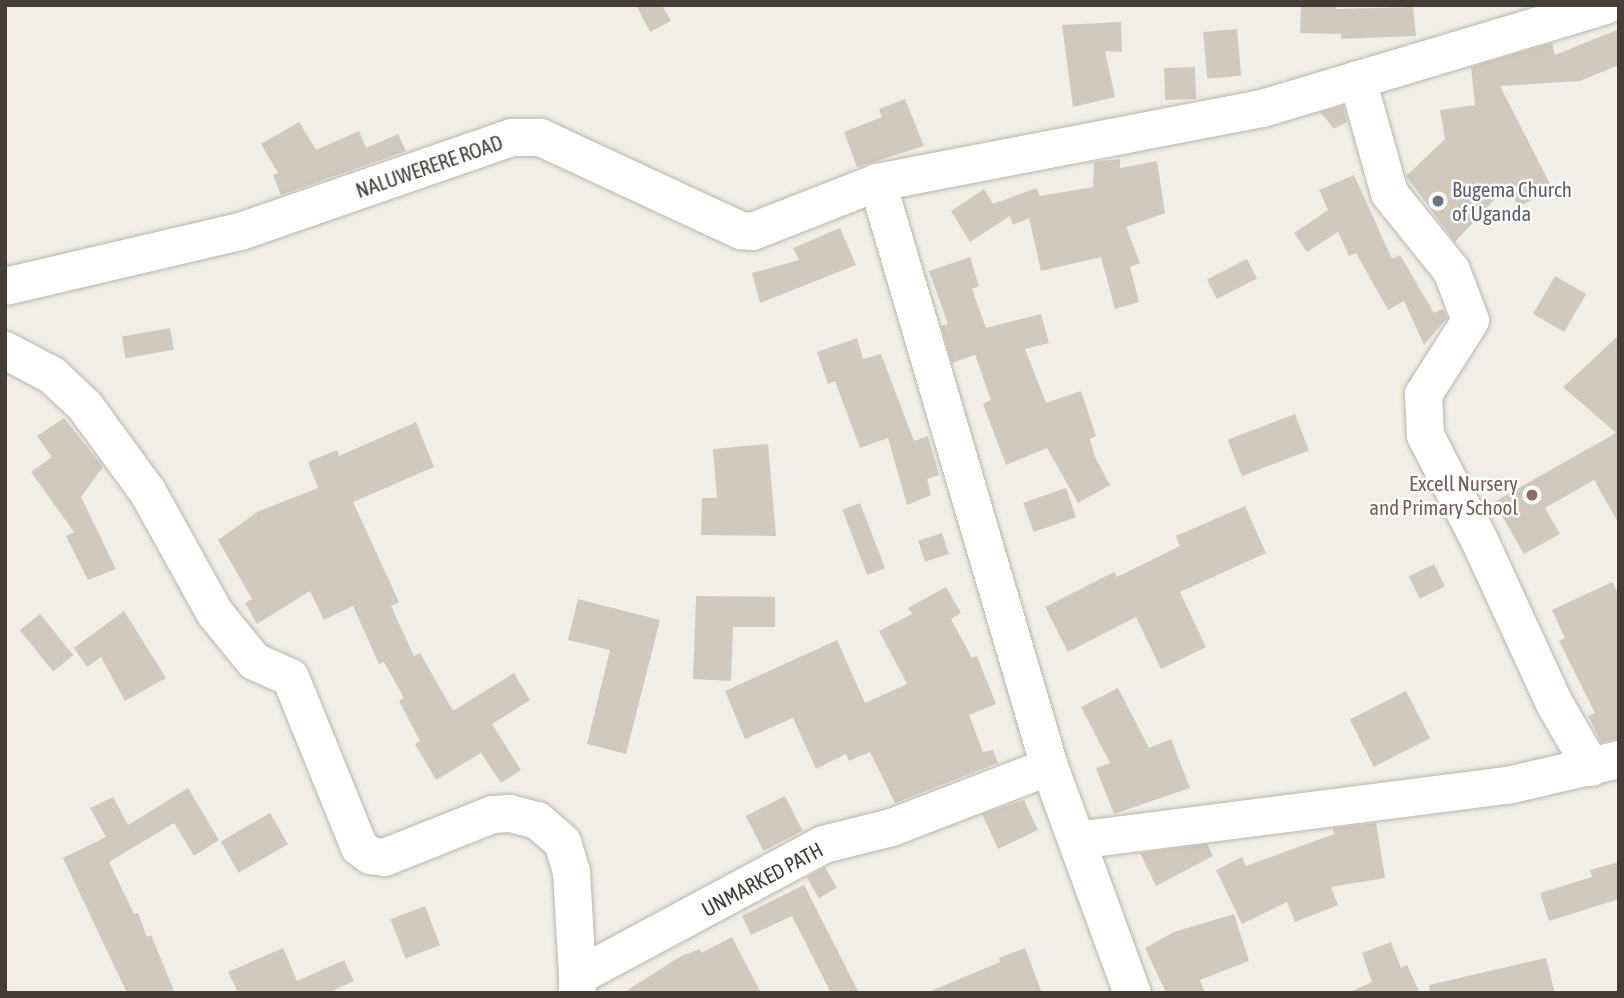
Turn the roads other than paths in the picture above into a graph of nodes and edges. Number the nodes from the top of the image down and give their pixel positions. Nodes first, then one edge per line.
1 (1605, 5) edge
2 (1357, 79) junction
3 (877, 182) junction
4 (5, 286) edge
5 (5, 350) edge
6 (1605, 763) edge
7 (1049, 766) junction
8 (1076, 840) junction
9 (577, 985) edge
10 (1132, 993) edge

1 - 2 street, NALUWERERE ROAD
2 - 3 street, NALUWERERE ROAD
2 - 6 street
3 - 4 street, NALUWERERE ROAD
3 - 7 street
5 - 9 street
6 - 8 street
7 - 8 street
7 - 9 street, UNMARKED PATH
8 - 10 street

